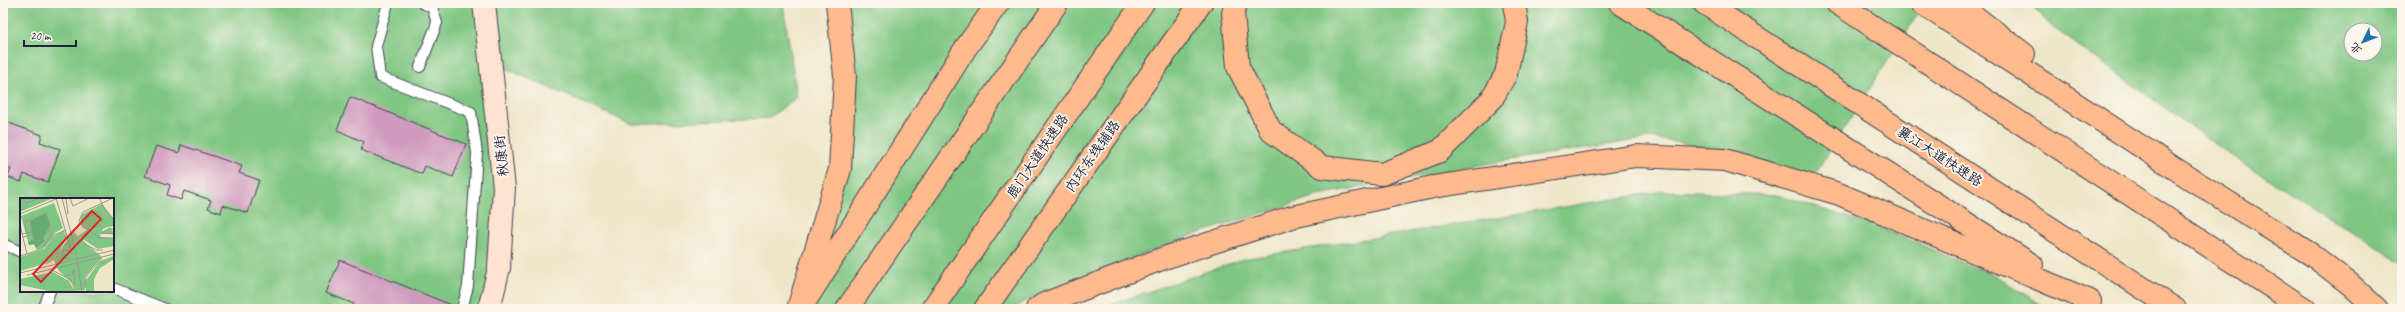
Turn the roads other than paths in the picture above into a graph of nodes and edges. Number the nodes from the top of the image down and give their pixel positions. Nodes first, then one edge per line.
1 (388, 3) edge
2 (422, 3) edge
3 (484, 3) edge
4 (837, 3) edge
5 (998, 3) edge
6 (1057, 3) edge
7 (1143, 3) edge
8 (1201, 3) edge
9 (1236, 3) edge
10 (1514, 3) edge
11 (1620, 3) edge
12 (1704, 3) edge
13 (1837, 3) edge
14 (1921, 3) edge
15 (1957, 3) edge
16 (420, 67) dead end
17 (2188, 178) junction
18 (3, 244) edge
19 (20, 252) edge
20 (2351, 285) junction
21 (114, 288) edge
22 (50, 292) edge
23 (2096, 305) edge
24 (43, 309) edge
25 (165, 309) edge
26 (462, 309) edge
27 (489, 309) edge
28 (799, 309) edge
29 (847, 309) edge
30 (932, 309) edge
31 (985, 309) edge
32 (1037, 309) edge
33 (2175, 309) edge
34 (2305, 309) edge
35 (2377, 309) edge
36 (2390, 309) edge

1 - 26 lane
2 - 16 lane
3 - 27 street, 秋康街
4 - 28 main road
5 - 28 main road
6 - 29 main road
7 - 30 main road, 鹿门大道快速路
8 - 31 main road, 内环东线辅路
9 - 10 main road
11 - 23 main road
12 - 33 main road, 襄江大道快速路
13 - 34 main road
14 - 17 main road
15 - 17 main road
17 - 20 main road
18 - 19 lane
20 - 35 main road
20 - 36 main road
21 - 25 lane
22 - 24 lane
23 - 32 main road

